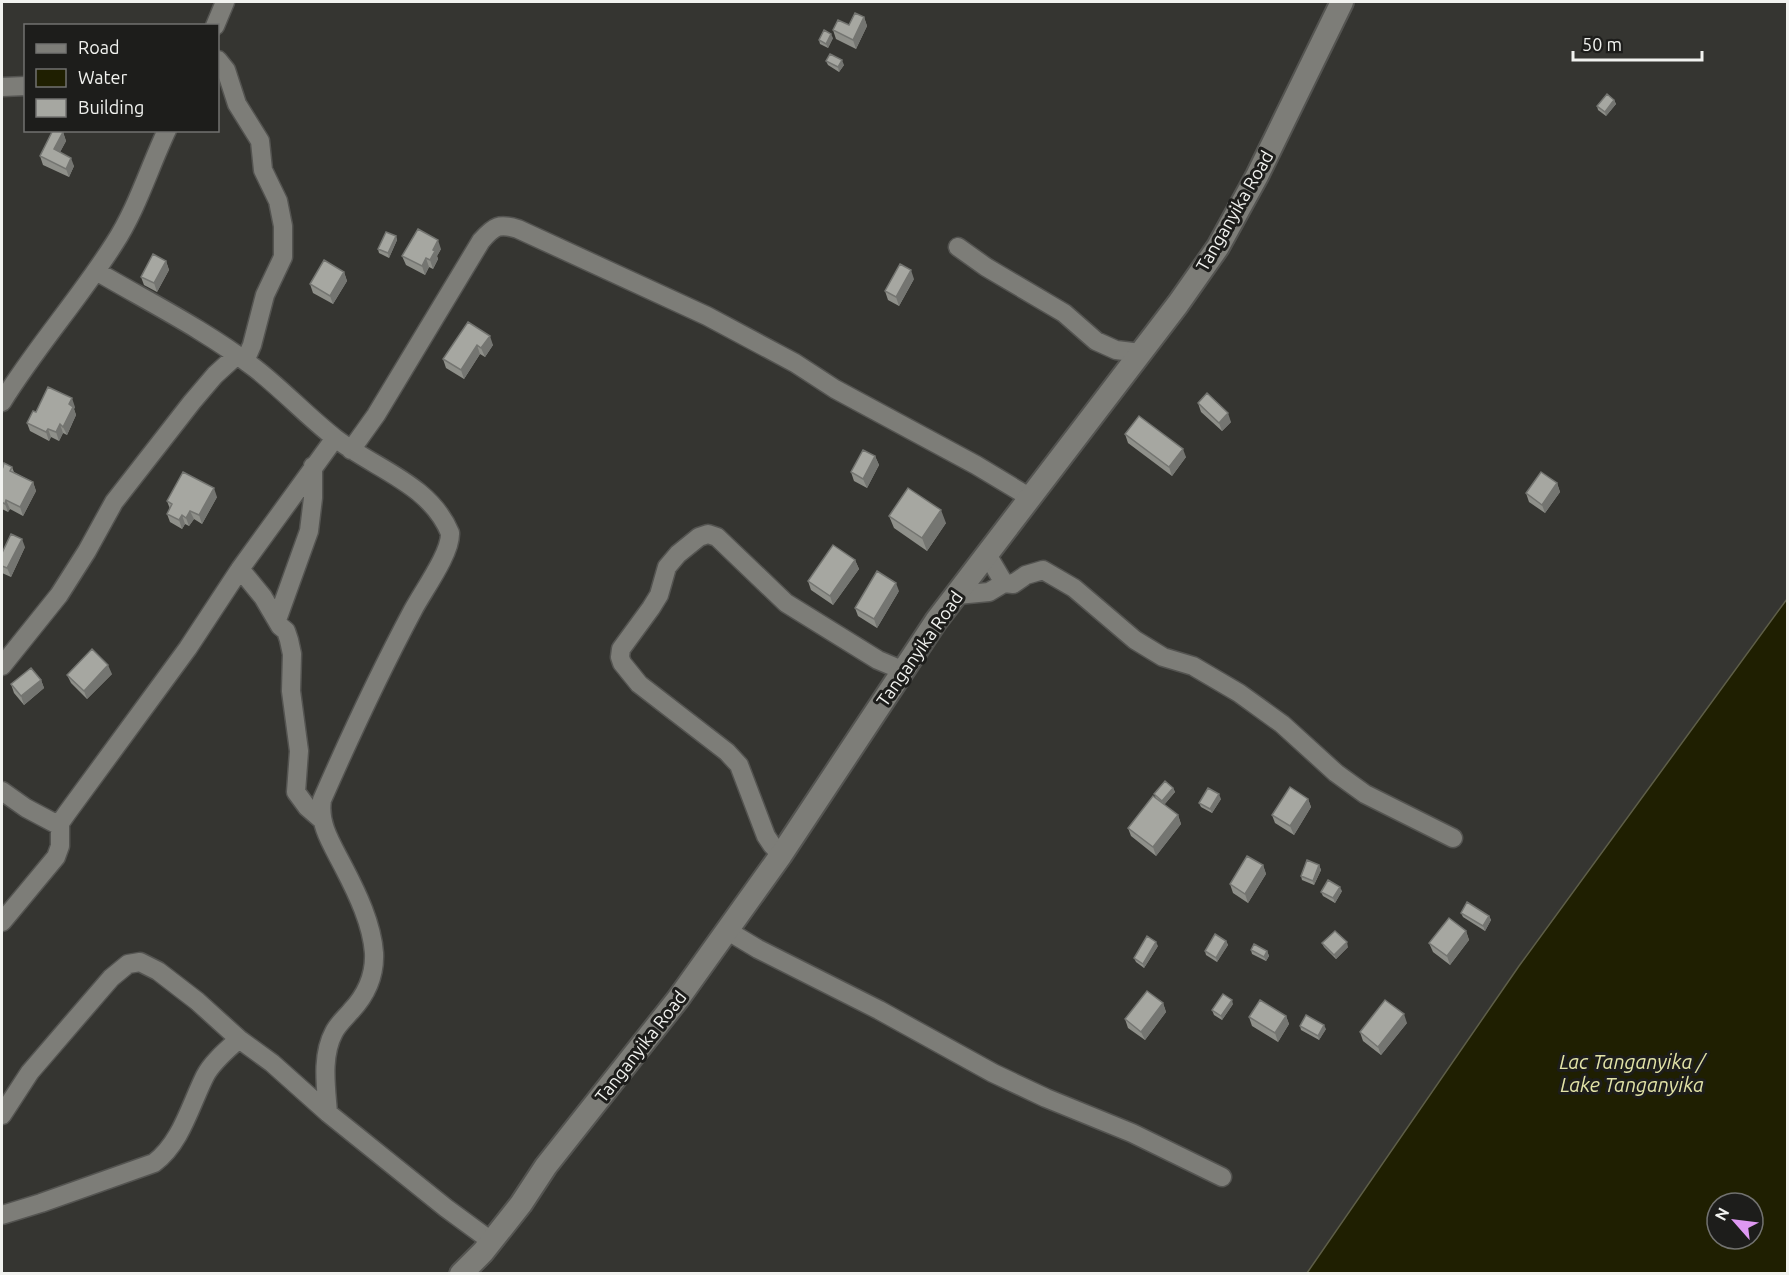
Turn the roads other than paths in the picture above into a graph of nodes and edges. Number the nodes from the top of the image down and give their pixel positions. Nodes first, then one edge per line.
1 (225, 2) edge
2 (1341, 2) edge
3 (215, 24) edge
4 (219, 61) edge
5 (24, 86) edge
6 (2, 87) edge
7 (166, 132) edge
8 (958, 247) dead end
9 (96, 271) junction
10 (1141, 353) junction
11 (241, 358) junction
12 (2, 402) edge
13 (334, 438) junction
14 (351, 450) junction
15 (313, 466) junction
16 (1029, 497) junction
17 (988, 556) junction
18 (240, 569) junction
19 (1004, 583) junction
20 (957, 596) junction
21 (277, 620) junction
22 (2, 666) edge
23 (904, 671) junction
24 (2, 791) edge
25 (322, 820) junction
26 (60, 826) junction
27 (1453, 838) dead end
28 (781, 855) junction
29 (2, 922) edge
30 (728, 931) junction
31 (239, 1039) junction
32 (328, 1113) junction
33 (2, 1114) edge
34 (1222, 1177) dead end
35 (2, 1215) edge
36 (491, 1241) junction
37 (461, 1274) edge

1 - 3 street
2 - 10 street, Tanganyika Road
4 - 11 street
5 - 6 street
7 - 9 street
8 - 10 street
9 - 11 street
9 - 12 street
10 - 16 street, Tanganyika Road
11 - 13 street
11 - 22 street
13 - 14 street
13 - 15 street
14 - 16 street
14 - 25 street
15 - 18 street
15 - 21 street
16 - 17 street, Tanganyika Road
17 - 19 street
17 - 20 street, Tanganyika Road
18 - 21 street
18 - 26 street
19 - 20 street
19 - 27 street
20 - 23 street, Tanganyika Road
21 - 25 street
23 - 28 street, Tanganyika Road
23 - 28 street
24 - 26 street
25 - 32 street
26 - 29 street
28 - 30 street, Tanganyika Road
30 - 34 street
30 - 36 street, Tanganyika Road
31 - 32 street
31 - 33 street
31 - 35 street
32 - 36 street
36 - 37 street, Tanganyika Road

